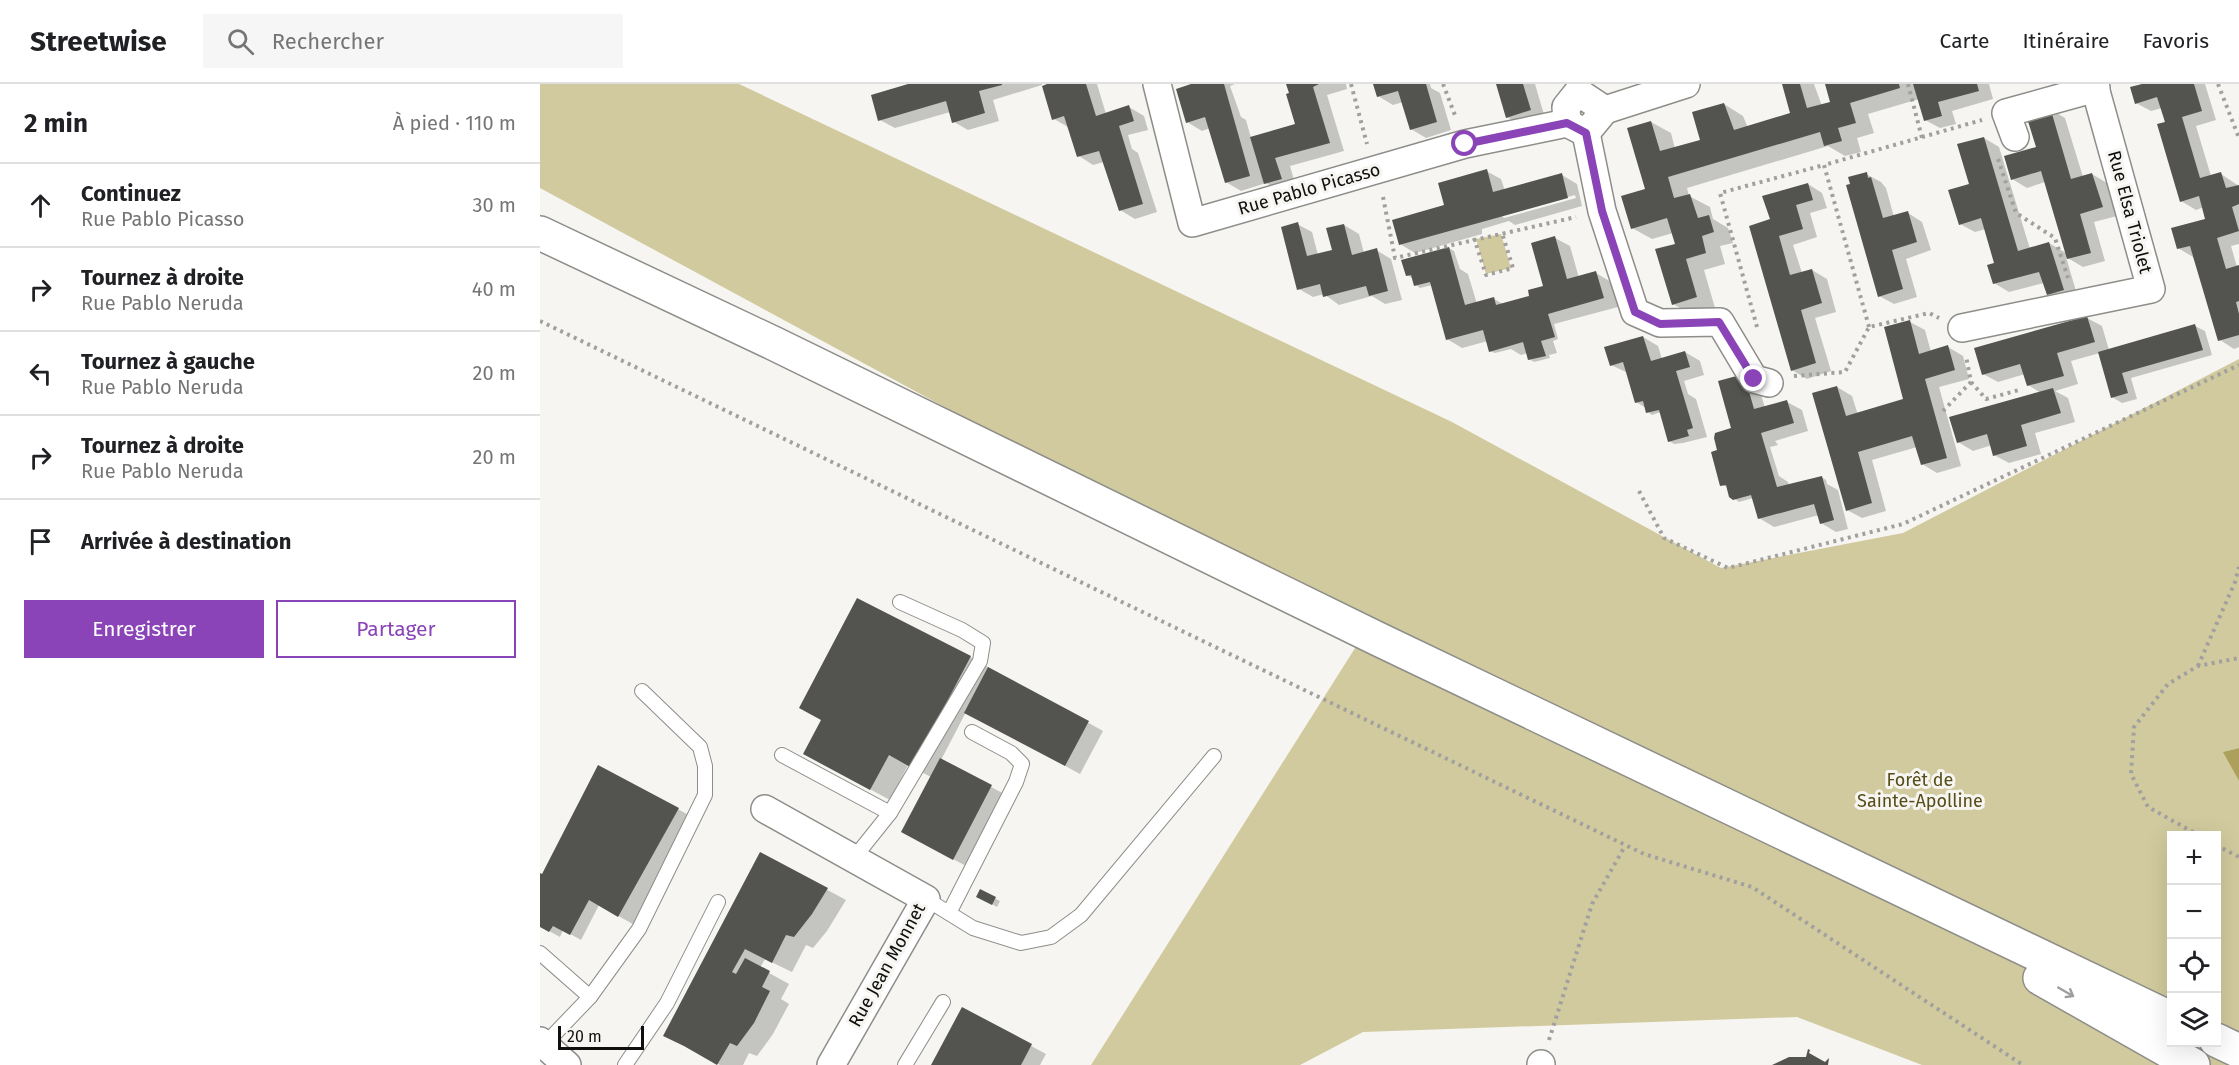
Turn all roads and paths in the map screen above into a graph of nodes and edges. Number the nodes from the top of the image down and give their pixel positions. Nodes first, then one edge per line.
1 (1157, 84) edge
2 (1351, 84) edge
3 (1443, 84) edge
4 (1686, 84) edge
5 (1908, 84) edge
6 (2218, 84) edge
7 (2095, 86) edge
8 (1577, 88) edge
9 (1605, 110) junction
10 (2010, 125) junction
11 (1576, 128) junction
12 (1922, 138) junction
13 (2239, 138) edge
14 (1465, 144) junction
15 (1824, 165) junction
16 (1375, 171) junction
17 (1602, 211) junction
18 (540, 233) edge
19 (1502, 233) junction
20 (1474, 238) junction
21 (2077, 306) junction
22 (540, 321) edge
23 (1719, 322) junction
24 (1869, 327) junction
25 (1962, 328) junction
26 (2239, 365) edge
27 (1762, 381) joint
28 (1971, 382) junction
29 (2019, 390) dead end
30 (1943, 411) dead end
31 (1639, 491) dead end
32 (2239, 567) edge
33 (900, 602) dead end
34 (2239, 658) edge
35 (2198, 666) junction
36 (642, 691) dead end
37 (972, 732) dead end
38 (782, 755) dead end
39 (1214, 756) dead end
40 (765, 809) dead end
41 (890, 813) junction
42 (2191, 831) edge
43 (1797, 838) junction
44 (1625, 846) junction
45 (2221, 847) edge
46 (2239, 857) edge
47 (854, 858) junction
48 (926, 899) junction
49 (718, 902) dead end
50 (949, 913) junction
51 (540, 953) edge
52 (590, 997) junction
53 (943, 1002) dead end
54 (2167, 1017) edge
55 (542, 1043) edge
56 (1541, 1064) edge
57 (567, 1065) edge
58 (625, 1065) edge
59 (831, 1065) edge
60 (905, 1065) edge
61 (2023, 1065) edge
62 (2193, 1065) edge

1 - 16 street, Rue Pablo Picasso
2 - 16 path
3 - 14 path
4 - 9 street
5 - 12 path
6 - 13 path
7 - 10 street, Rue Elsa Triolet
7 - 21 street, Rue Elsa Triolet
8 - 9 street
8 - 11 street
9 - 11 street
10 - 12 path
10 - 21 path
11 - 14 street, Rue Pablo Picasso
11 - 17 street
12 - 15 path
14 - 16 street, Rue Pablo Picasso
15 - 23 path
15 - 24 path
16 - 20 path
17 - 19 path
17 - 23 street
18 - 43 main road
19 - 20 path
19 - 20 path
21 - 25 street, Rue Elsa Triolet
22 - 44 path
23 - 27 street
24 - 25 path
24 - 27 path
25 - 28 path
26 - 31 path
28 - 29 path
28 - 30 path
32 - 35 path
33 - 41 lane
34 - 35 path
35 - 42 path
36 - 52 lane
37 - 50 lane
38 - 41 lane
39 - 50 lane
40 - 47 street, Rue Jean Monnet
41 - 47 lane
43 - 54 main road
43 -> 62 main road
44 - 56 path
44 - 61 path
45 - 46 path
47 - 48 street, Rue Jean Monnet
48 - 50 lane
48 - 59 street, Rue Jean Monnet
49 - 58 lane
51 - 52 lane
52 - 55 lane
53 - 60 lane
55 - 57 street

